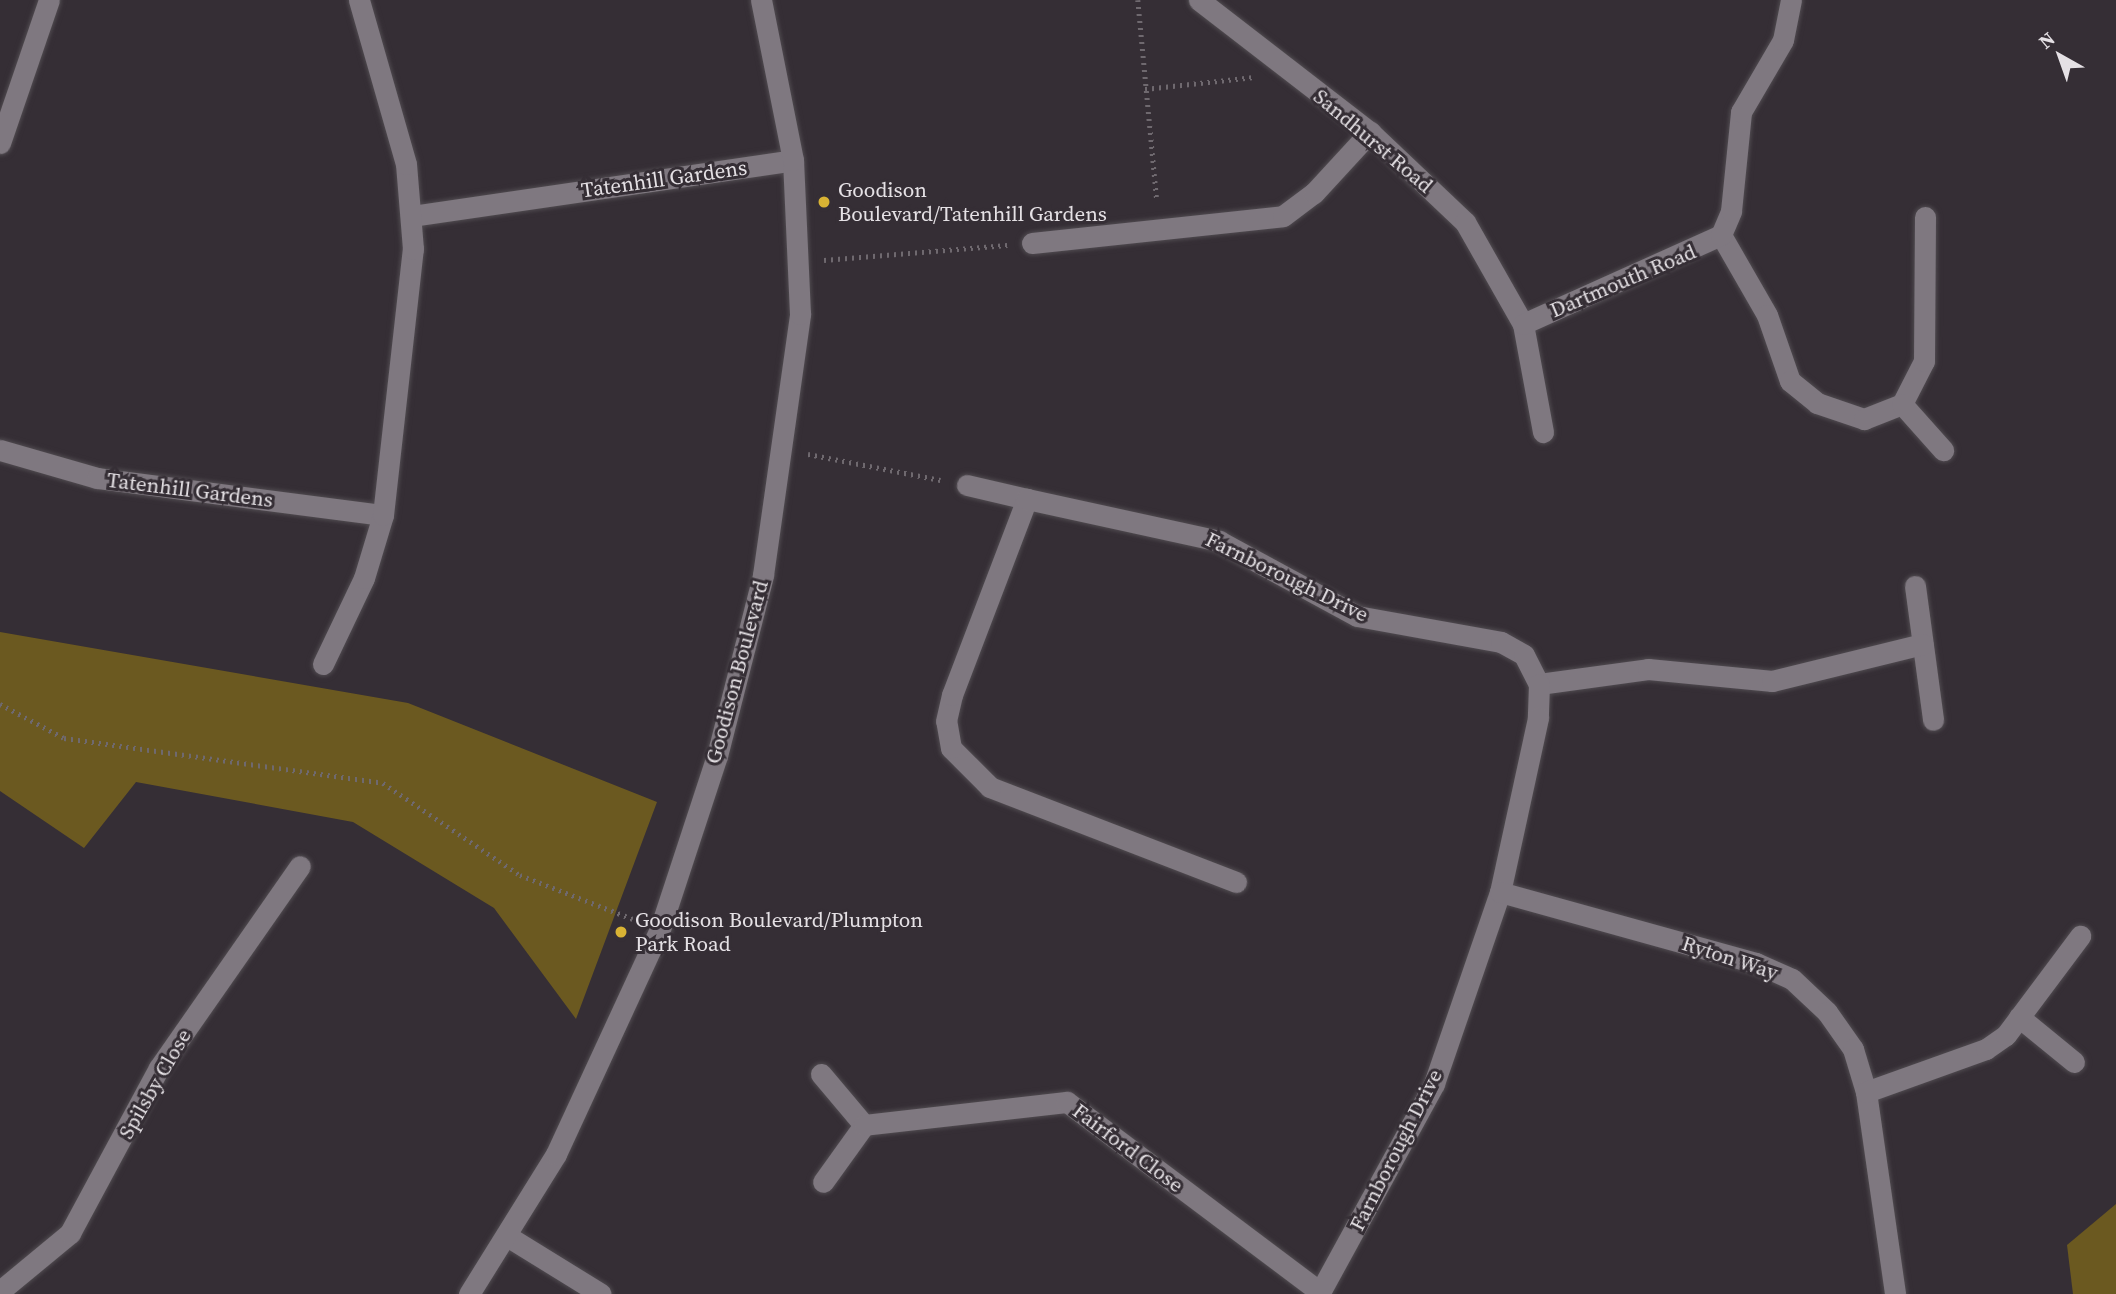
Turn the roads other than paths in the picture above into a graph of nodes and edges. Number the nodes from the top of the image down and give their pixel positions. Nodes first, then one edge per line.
1 (49, 0) edge
2 (359, 0) edge
3 (761, 0) edge
4 (1199, 0) edge
5 (1791, 0) edge
6 (1370, 132) junction
7 (0, 143) edge
8 (793, 160) junction
9 (411, 216) junction
10 (1925, 217) dead end
11 (1721, 235) junction
12 (1032, 243) road end
13 (1523, 324) junction
14 (1902, 404) junction
15 (1543, 432) dead end
16 (0, 450) edge
17 (1943, 450) dead end
18 (967, 485) road end
19 (1027, 499) junction
20 (383, 515) junction
21 (1915, 586) dead end
22 (1923, 644) junction
23 (323, 664) dead end
24 (1539, 684) junction
25 (1933, 720) dead end
26 (300, 866) dead end
27 (1236, 882) dead end
28 (1500, 892) junction
29 (2080, 936) dead end
30 (2019, 1017) junction
31 (2074, 1062) dead end
32 (821, 1074) dead end
33 (1866, 1092) junction
34 (864, 1125) junction
35 (823, 1182) dead end
36 (507, 1236) junction
37 (0, 1291) edge
38 (1319, 1293) edge
39 (469, 1294) edge
40 (601, 1294) edge
41 (1895, 1294) edge

1 - 7 street
2 - 9 street
3 - 8 street, Goodison Boulevard
4 - 6 street, Sandhurst Road
5 - 11 street, Dartmouth Road
6 - 12 street
6 - 13 street, Sandhurst Road
8 - 9 street, Tatenhill Gardens
8 - 36 street, Goodison Boulevard
9 - 20 street
10 - 14 street
11 - 13 street, Dartmouth Road
11 - 14 street, Dartmouth Road
13 - 15 street, Sandhurst Road
14 - 17 street
16 - 20 street, Tatenhill Gardens
18 - 19 street, Farnborough Drive
19 - 24 street, Farnborough Drive
19 - 27 street
20 - 23 street
21 - 22 street
22 - 24 street
22 - 25 street
24 - 28 street, Farnborough Drive
26 - 37 street, Spilsby Close
28 - 33 street, Ryton Way
28 - 38 street, Farnborough Drive
29 - 30 street
30 - 31 street
30 - 33 street
32 - 34 street
33 - 41 street, Ryton Way
34 - 35 street
34 - 38 street, Fairford Close
36 - 39 street, Goodison Boulevard
36 - 40 street

